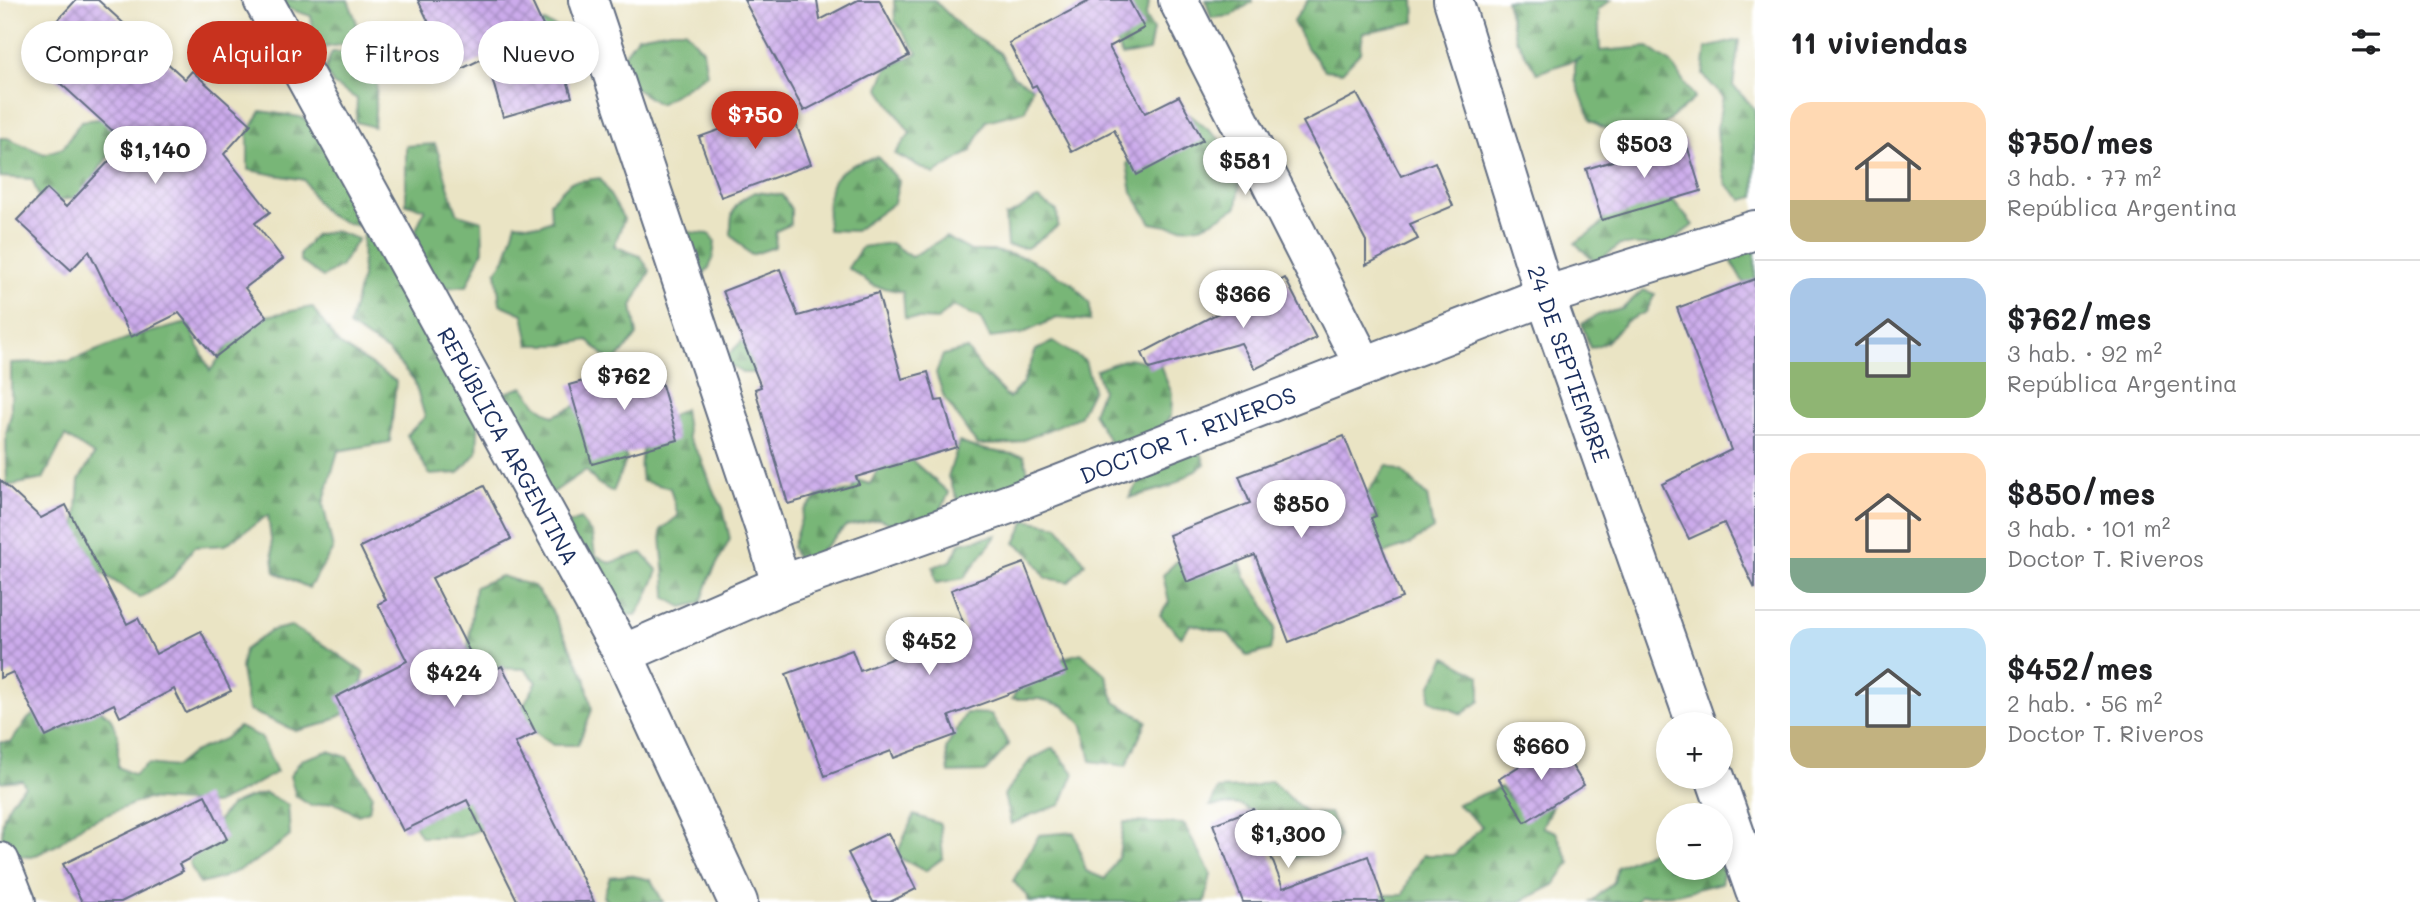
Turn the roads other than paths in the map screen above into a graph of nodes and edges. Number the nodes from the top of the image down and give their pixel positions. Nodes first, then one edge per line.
1 (262, 0) edge
2 (588, 0) edge
3 (1178, 0) edge
4 (1454, 0) edge
5 (1755, 230) edge
6 (1545, 296) junction
7 (1364, 366) junction
8 (781, 585) junction
9 (623, 653) junction
10 (1692, 712) edge
11 (1719, 789) edge
12 (0, 862) edge
13 (1755, 891) edge
14 (16, 902) edge
15 (738, 902) edge

1 - 9 street, REPÚBLICA ARGENTINA
2 - 8 street
3 - 7 street
4 - 6 street, 24 DE SEPTIEMBRE
5 - 6 street, DOCTOR T. RIVEROS
6 - 7 street, DOCTOR T. RIVEROS
6 - 10 street, 24 DE SEPTIEMBRE
7 - 8 street, DOCTOR T. RIVEROS
8 - 9 street, DOCTOR T. RIVEROS
9 - 15 street, REPÚBLICA ARGENTINA
11 - 13 street
12 - 14 street

